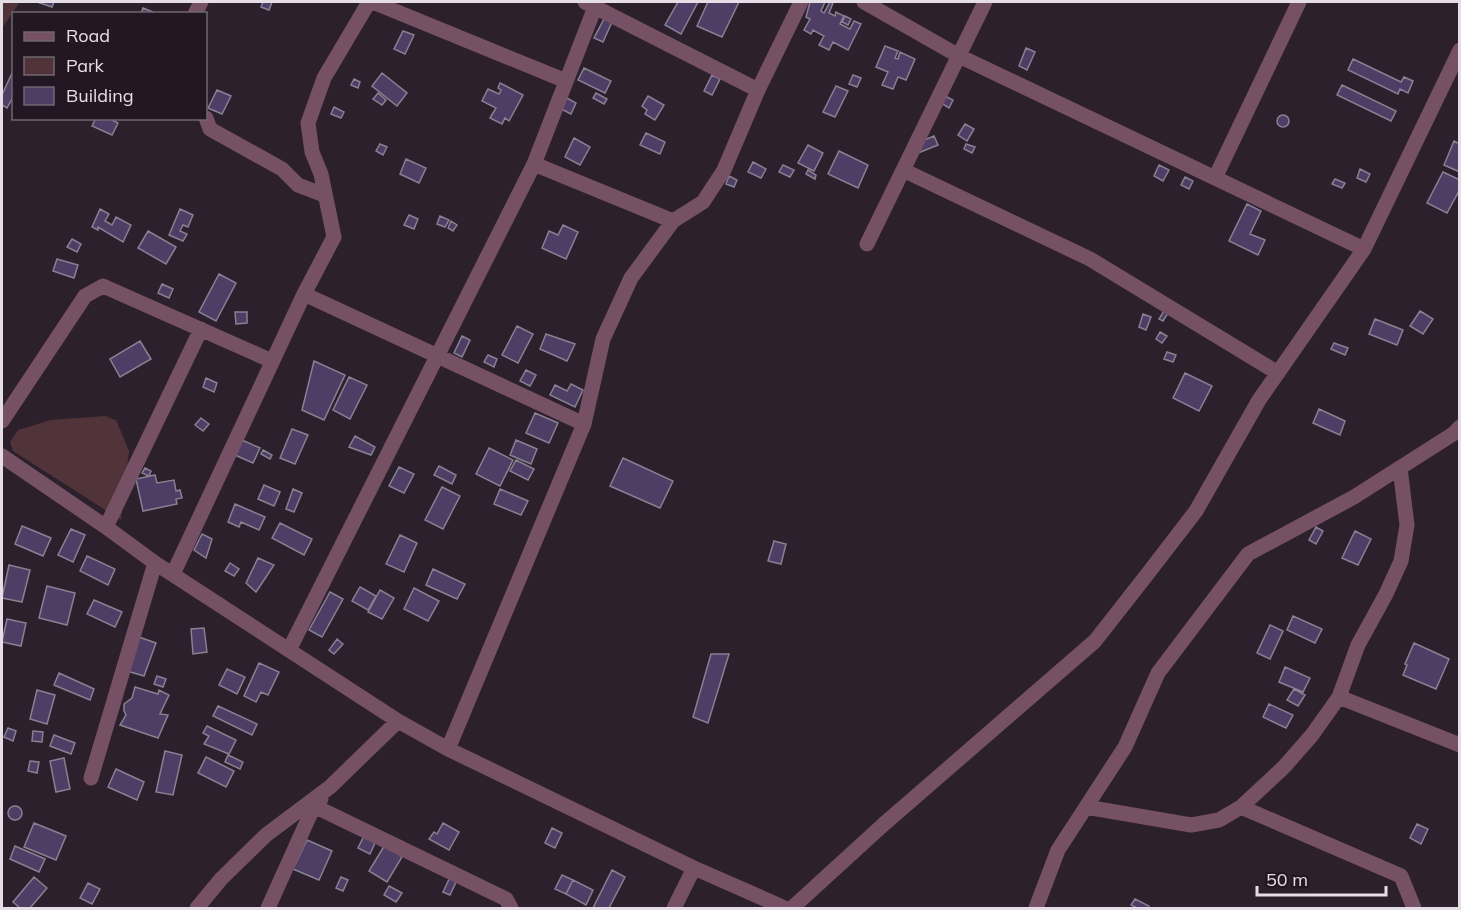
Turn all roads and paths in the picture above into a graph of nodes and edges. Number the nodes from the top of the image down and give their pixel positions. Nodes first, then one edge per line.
1 (371, 2) edge
2 (801, 2) edge
3 (864, 2) edge
4 (985, 2) edge
5 (1299, 2) edge
6 (590, 4) edge
7 (1460, 50) edge
8 (958, 56) junction
9 (566, 81) junction
10 (758, 90) junction
11 (207, 120) edge
12 (534, 164) junction
13 (903, 170) junction
14 (1215, 178) junction
15 (324, 195) junction
16 (673, 221) junction
17 (867, 244) dead end
18 (1364, 249) junction
19 (304, 294) junction
20 (201, 329) junction
21 (437, 356) junction
22 (272, 361) junction
23 (1278, 373) junction
24 (2, 421) edge
25 (584, 424) junction
26 (1460, 427) edge
27 (2, 456) edge
28 (1400, 468) junction
29 (106, 527) junction
30 (155, 563) junction
31 (173, 574) junction
32 (289, 650) junction
33 (1339, 697) junction
34 (398, 721) junction
35 (1460, 745) edge
36 (448, 748) junction
37 (91, 778) dead end
38 (330, 787) junction
39 (314, 806) junction
40 (1086, 807) junction
41 (1241, 807) junction
42 (694, 868) junction
43 (197, 909) edge
44 (268, 909) edge
45 (511, 909) edge
46 (674, 909) edge
47 (785, 909) edge
48 (792, 909) edge
49 (1036, 909) edge
50 (1414, 909) edge

1 - 9 street
1 - 15 street
2 - 10 street
3 - 8 street
4 - 8 street
5 - 14 street
6 - 9 street
6 - 10 street
7 - 18 street
8 - 13 street
8 - 14 street
9 - 12 street
10 - 16 street
11 - 15 street
12 - 16 street
12 - 21 street
13 - 17 street
13 - 23 street
14 - 18 street
15 - 19 street
16 - 25 street
18 - 23 street
19 - 21 street
19 - 22 street
20 - 22 street
20 - 24 street
20 - 29 street
21 - 25 street
21 - 32 street
22 - 31 street
23 - 48 street
25 - 36 street
26 - 28 street
27 - 29 street
28 - 33 street
28 - 40 street
29 - 30 street
30 - 31 street
30 - 37 street
31 - 32 street
32 - 34 street
33 - 35 street
33 - 41 street
34 - 36 street
34 - 38 street
36 - 42 street
38 - 39 street
38 - 43 street
39 - 44 street
39 - 45 street
40 - 41 street
40 - 49 street
41 - 50 street
42 - 46 street
42 - 47 street

